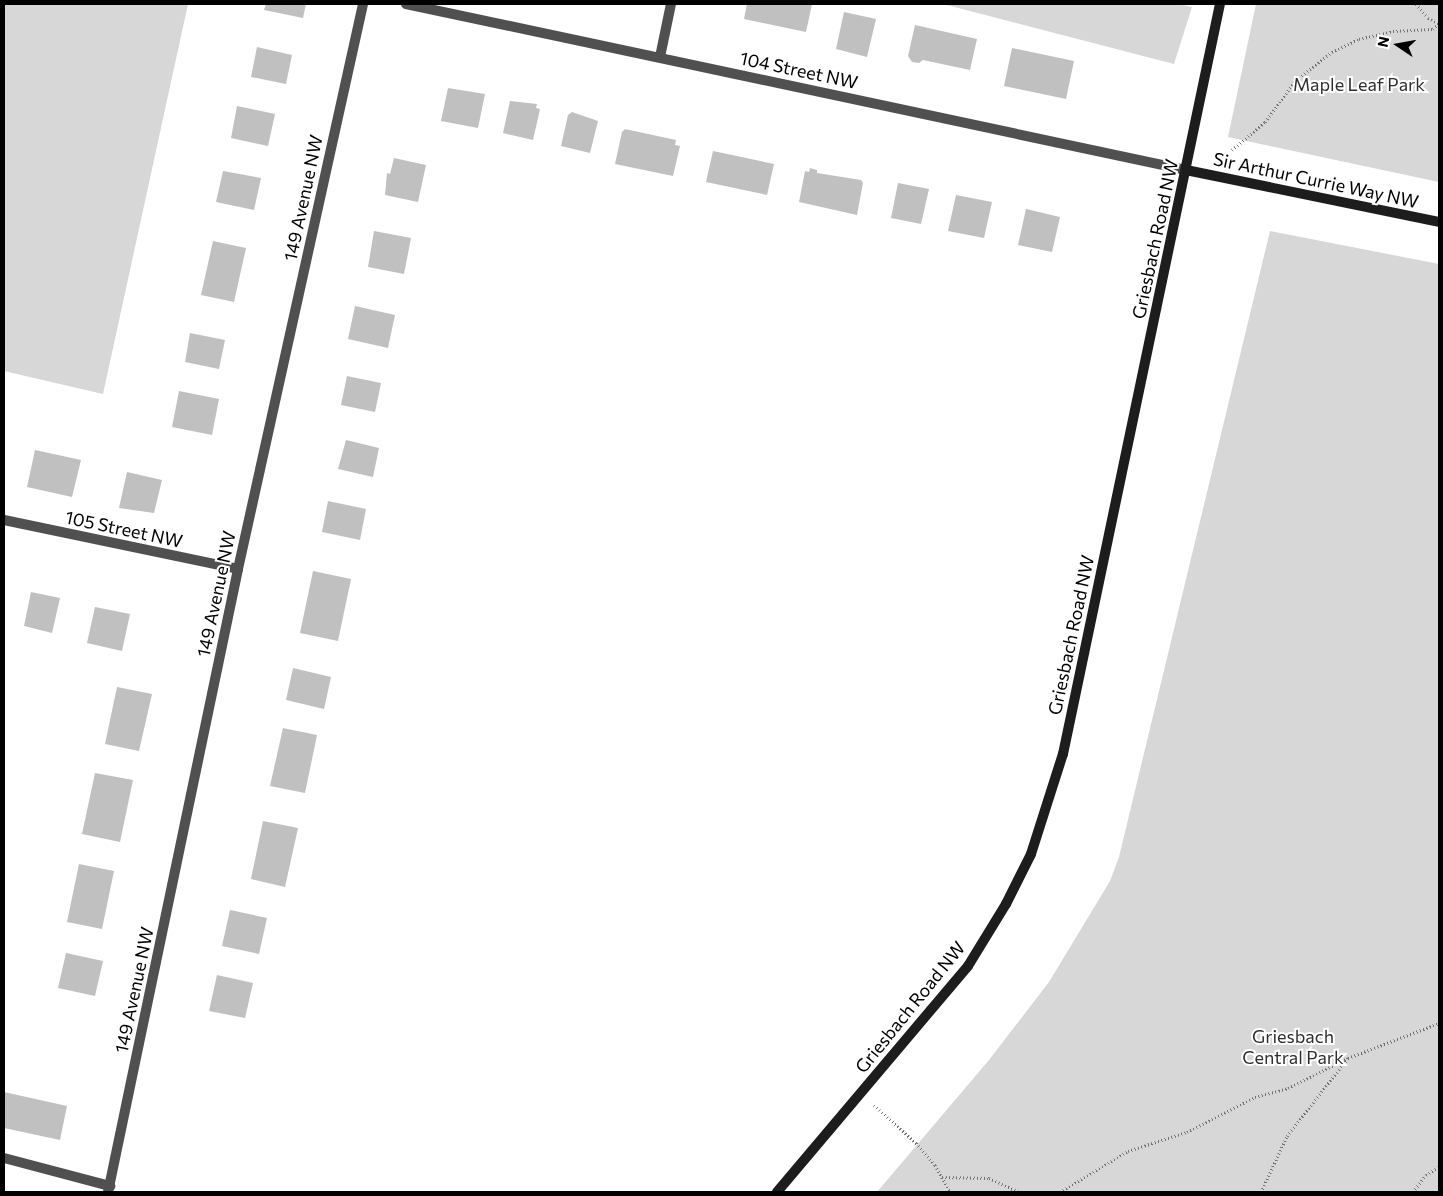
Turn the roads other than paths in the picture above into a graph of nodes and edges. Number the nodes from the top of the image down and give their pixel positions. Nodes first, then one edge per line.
1 (363, 4) edge
2 (406, 4) edge
3 (671, 4) edge
4 (1220, 4) edge
5 (660, 57) junction
6 (1186, 170) junction
7 (1439, 222) edge
8 (4, 520) edge
9 (238, 569) junction
10 (4, 1158) edge
11 (109, 1189) edge
12 (777, 1192) edge

1 - 9 street, 149 Avenue NW
2 - 5 street, 104 Street NW
3 - 5 street
4 - 6 street, Griesbach Road NW
5 - 6 street, 104 Street NW
6 - 7 street, Sir Arthur Currie Way NW
6 - 12 street, Griesbach Road NW
8 - 9 street, 105 Street NW
9 - 11 street, 149 Avenue NW
10 - 11 street

